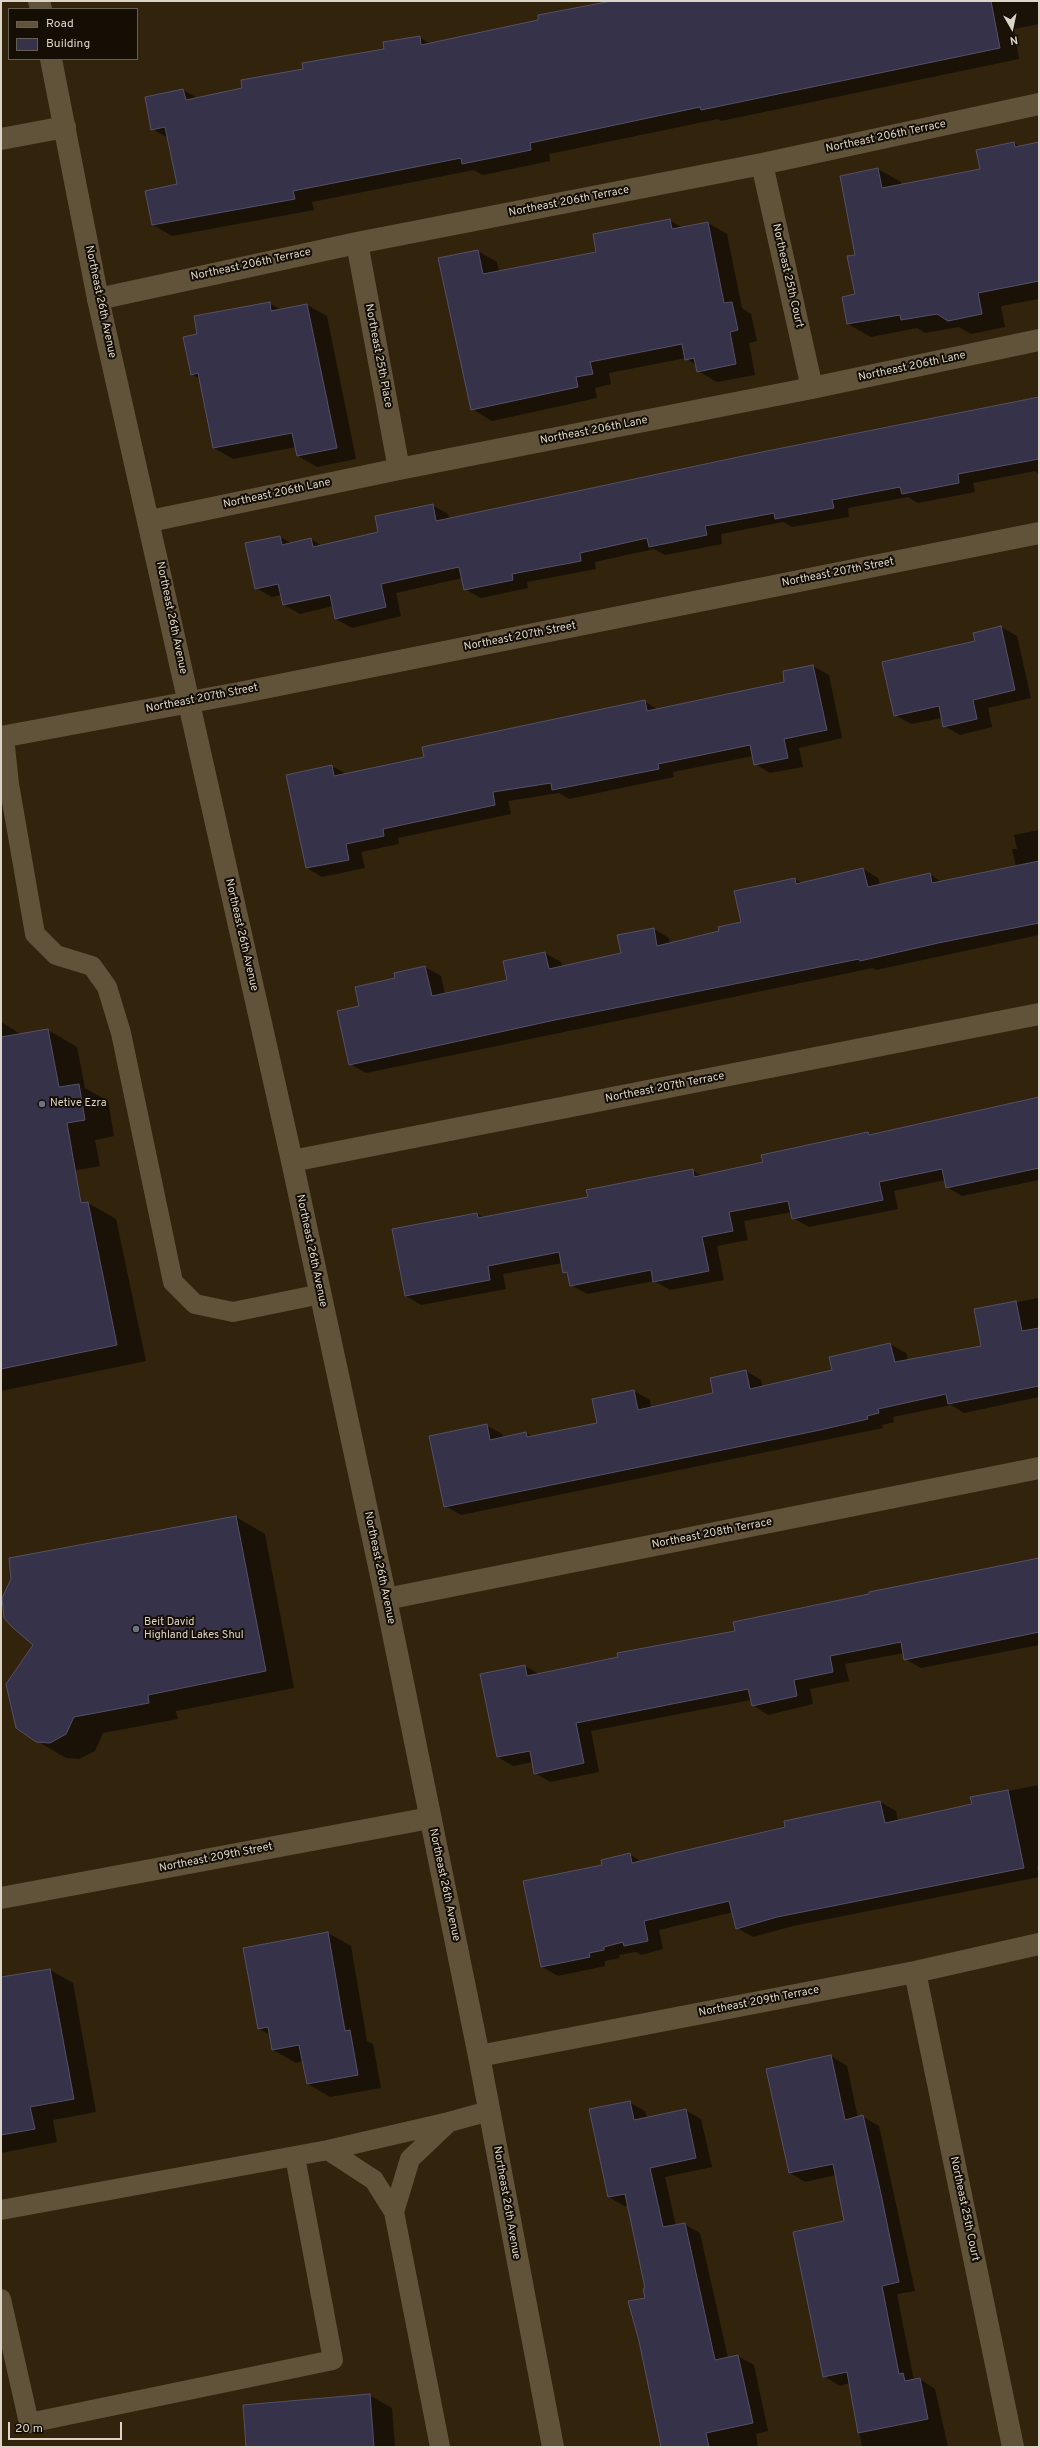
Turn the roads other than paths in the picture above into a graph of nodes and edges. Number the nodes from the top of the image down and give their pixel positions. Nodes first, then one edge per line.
1 (51, 60) edge
2 (1039, 104) edge
3 (65, 127) junction
4 (1, 139) edge
5 (762, 164) junction
6 (356, 242) junction
7 (98, 299) junction
8 (1039, 340) edge
9 (812, 388) junction
10 (399, 469) junction
11 (150, 521) junction
12 (1039, 533) edge
13 (189, 702) junction
14 (3, 737) edge
15 (1039, 1014) edge
16 (292, 1161) junction
17 (320, 1294) junction
18 (1039, 1468) edge
19 (386, 1599) junction
20 (430, 1818) junction
21 (1, 1898) edge
22 (1039, 1944) edge
23 (915, 1972) junction
24 (479, 2056) junction
25 (489, 2111) junction
26 (449, 2122) junction
27 (328, 2150) junction
28 (295, 2157) junction
29 (1, 2210) edge
30 (394, 2212) junction
31 (1, 2299) edge
32 (440, 2447) edge
33 (553, 2447) edge
34 (1013, 2447) edge

1 - 3 street, Northeast 26th Avenue
2 - 5 street, Northeast 206th Terrace
3 - 4 street
3 - 7 street, Northeast 26th Avenue
5 - 6 street, Northeast 206th Terrace
5 - 9 street, Northeast 25th Court
6 - 7 street, Northeast 206th Terrace
6 - 10 street, Northeast 25th Place
7 - 11 street, Northeast 26th Avenue
8 - 9 street, Northeast 206th Lane
9 - 10 street, Northeast 206th Lane
10 - 11 street, Northeast 206th Lane
11 - 13 street, Northeast 26th Avenue
12 - 13 street, Northeast 207th Street
13 - 14 street, Northeast 207th Street
13 - 16 street, Northeast 26th Avenue
14 - 17 lane
15 - 16 street, Northeast 207th Terrace
16 - 17 street, Northeast 26th Avenue
17 - 19 street, Northeast 26th Avenue
18 - 19 street, Northeast 208th Terrace
19 - 20 street, Northeast 26th Avenue
20 - 21 street, Northeast 209th Street
20 - 24 street, Northeast 26th Avenue
22 - 23 street, Northeast 209th Terrace
23 - 24 street, Northeast 209th Terrace
23 - 34 street, Northeast 25th Court
24 - 25 street, Northeast 26th Avenue
25 - 26 lane
25 - 33 street, Northeast 26th Avenue
26 - 27 lane
26 - 30 lane
27 - 28 lane
27 - 30 lane
28 - 29 lane
28 - 31 lane
30 - 32 lane

